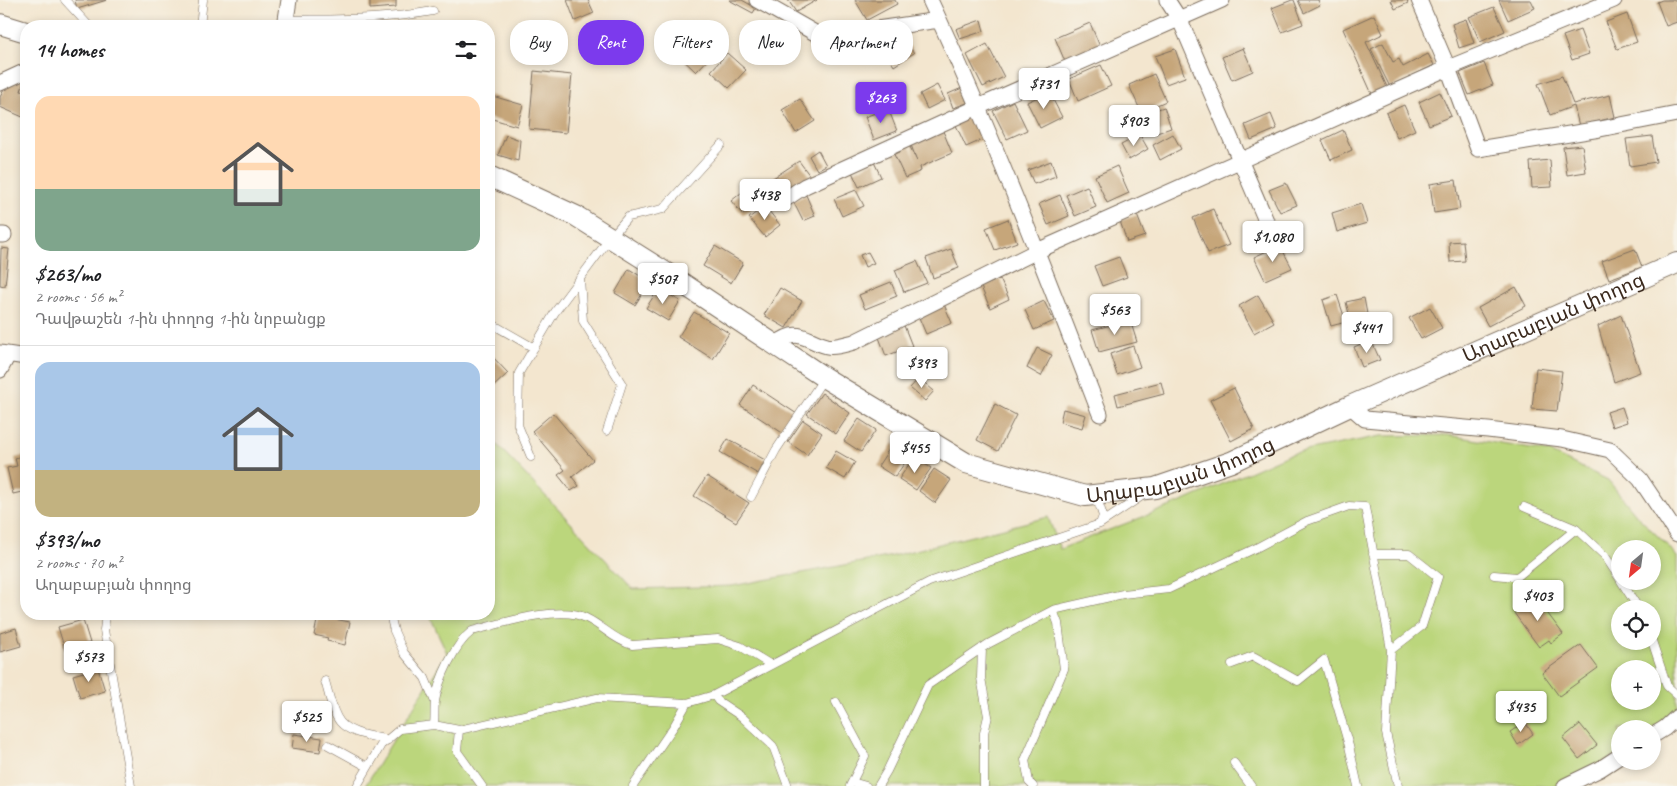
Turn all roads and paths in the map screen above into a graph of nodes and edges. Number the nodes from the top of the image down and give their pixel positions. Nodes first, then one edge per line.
1 (65, 0) edge
2 (203, 0) edge
3 (289, 0) edge
4 (757, 0) edge
5 (930, 0) edge
6 (1167, 0) edge
7 (1222, 0) edge
8 (1419, 0) edge
9 (1614, 0) edge
10 (433, 11) dead end
11 (83, 20) edge
12 (201, 20) edge
13 (286, 20) edge
14 (345, 20) edge
15 (939, 20) junction
16 (1180, 20) junction
17 (0, 24) edge
18 (20, 30) edge
19 (1448, 68) junction
20 (20, 74) edge
21 (0, 83) edge
22 (978, 107) junction
23 (1677, 114) edge
24 (721, 145) dead end
25 (1241, 162) junction
26 (495, 179) edge
27 (781, 202) dead end
28 (1273, 237) dead end
29 (610, 238) junction
30 (1037, 251) junction
31 (1677, 262) edge
32 (580, 279) junction
33 (495, 326) edge
34 (776, 344) junction
35 (534, 348) junction
36 (4, 354) edge
37 (20, 357) edge
38 (0, 370) edge
39 (825, 378) junction
40 (1350, 406) junction
41 (1100, 414) dead end
42 (607, 431) dead end
43 (531, 457) dead end
44 (1154, 488) junction
45 (1085, 496) junction
46 (751, 497) dead end
47 (1524, 507) dead end
48 (1100, 524) junction
49 (1576, 529) junction
50 (1677, 534) edge
51 (1373, 554) junction
52 (1611, 565) edge
53 (1494, 575) dead end
54 (1053, 610) junction
55 (105, 620) edge
56 (392, 620) edge
57 (982, 648) junction
58 (1391, 650) junction
59 (1655, 650) edge
60 (1232, 664) dead end
61 (771, 665) junction
62 (325, 681) dead end
63 (714, 695) junction
64 (1677, 695) edge
65 (836, 702) dead end
66 (435, 703) junction
67 (687, 703) junction
68 (1677, 717) edge
69 (434, 725) junction
70 (1661, 729) edge
71 (459, 730) junction
72 (388, 740) junction
73 (328, 746) dead end
74 (1234, 762) dead end
75 (1611, 762) edge
76 (368, 767) junction
77 (851, 784) edge
78 (131, 786) edge
79 (357, 786) edge
80 (482, 786) edge
81 (633, 786) edge
82 (788, 786) edge
83 (866, 786) edge
84 (878, 786) edge
85 (984, 786) edge
86 (1033, 786) edge
87 (1251, 786) edge
88 (1358, 786) edge
89 (1398, 786) edge
90 (1565, 786) edge

1 - 11 lane
2 - 12 lane
3 - 13 street
4 - 15 street
5 - 15 street
6 - 16 street
7 - 16 street
8 - 19 street
9 - 19 street
10 - 14 lane
15 - 22 street
16 - 22 street
16 - 25 street
17 - 18 street
19 - 23 street
19 - 25 street
20 - 21 street
22 - 27 street
22 - 30 street
24 - 29 lane
25 - 28 street
25 - 30 street
26 - 29 street, Աղաբաբյան փողոց
29 - 32 lane
29 - 34 street, Աղաբաբյան փողոց
30 - 34 street
30 - 41 street
31 - 40 street, Աղաբաբյան փողոց
32 - 35 lane
32 - 42 lane
33 - 35 lane
34 - 39 street, Աղաբաբյան փողոց
35 - 43 lane
36 - 37 street
36 - 38 street
39 - 45 street, Աղաբաբյան փողոց
39 - 46 lane
40 - 44 street, Աղաբաբյան փողոց
40 - 50 street
44 - 45 street, Աղաբաբյան փողոց
44 - 48 lane
45 - 48 lane
47 - 49 lane
48 - 61 lane
49 - 52 lane
49 - 53 lane
51 - 54 lane
51 - 58 lane
51 - 58 lane
54 - 57 lane
54 - 86 lane
55 - 78 lane
56 - 66 lane
57 - 84 lane
57 - 85 lane
58 - 89 lane
59 - 64 lane
60 - 88 lane
61 - 63 lane
61 - 66 lane
62 - 72 lane
63 - 67 lane
63 - 82 lane
65 - 77 lane
66 - 69 lane
67 - 71 lane
67 - 81 lane
68 - 70 street
69 - 71 lane
69 - 72 lane
71 - 80 lane
72 - 76 lane
73 - 76 lane
74 - 87 lane
75 - 90 street
76 - 79 lane
77 - 83 lane

